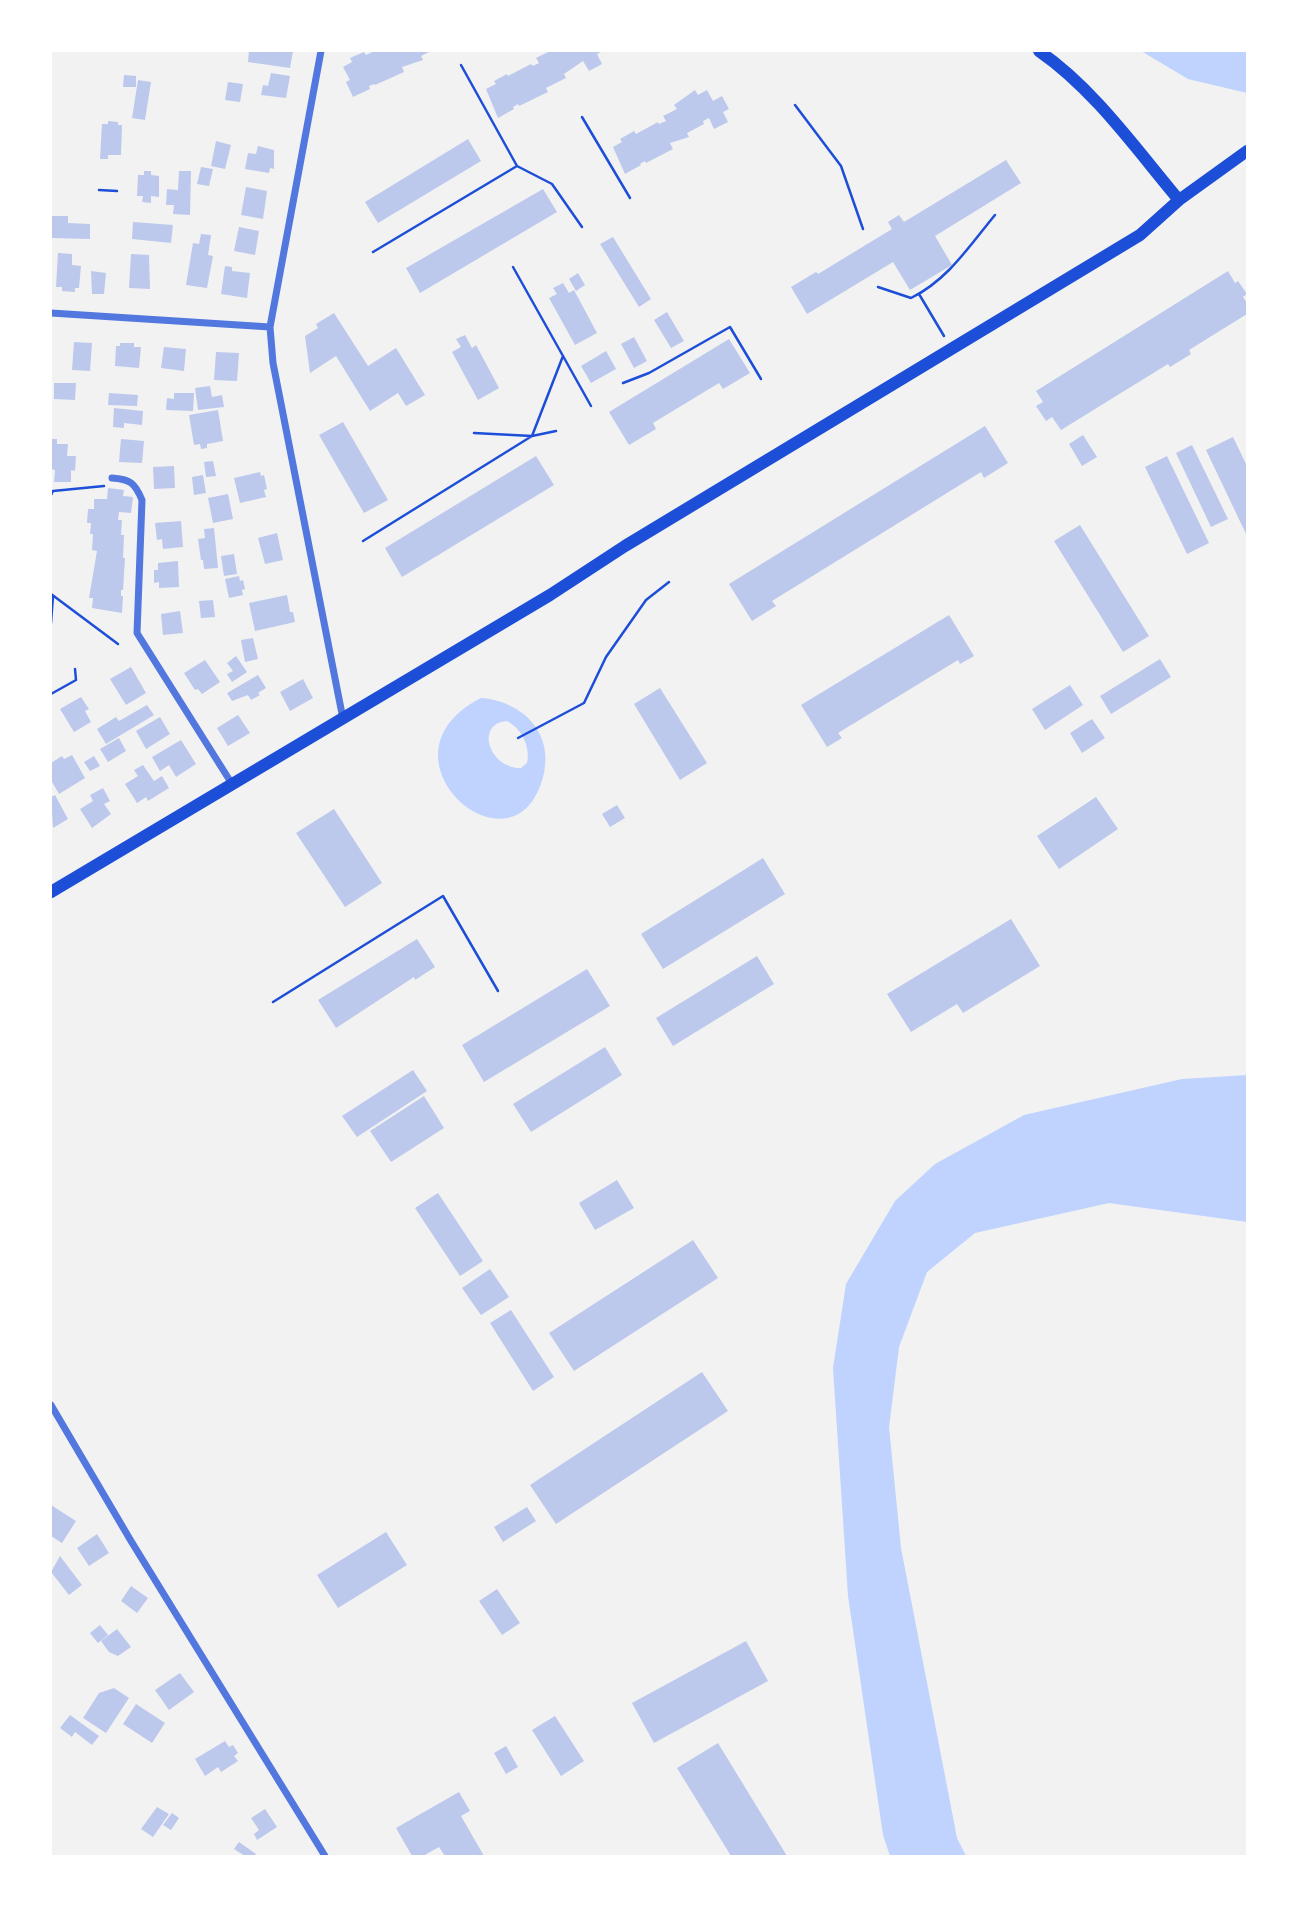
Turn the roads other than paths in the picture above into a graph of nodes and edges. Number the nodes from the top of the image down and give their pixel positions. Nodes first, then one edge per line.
1 (321, 51) edge
2 (1038, 51) edge
3 (1243, 154) edge
4 (1179, 200) junction
5 (51, 313) edge
6 (270, 327) junction
7 (112, 478) road end
8 (343, 719) junction
9 (232, 784) junction
10 (51, 892) edge
11 (51, 1405) edge
12 (59, 1418) junction
13 (51, 1425) edge
14 (325, 1856) edge

1 - 6 street
2 - 4 main road
3 - 4 main road
4 - 8 main road
5 - 6 street
6 - 8 street
7 - 9 street
8 - 9 main road
9 - 10 main road
11 - 12 street
12 - 13 street
12 - 14 street

